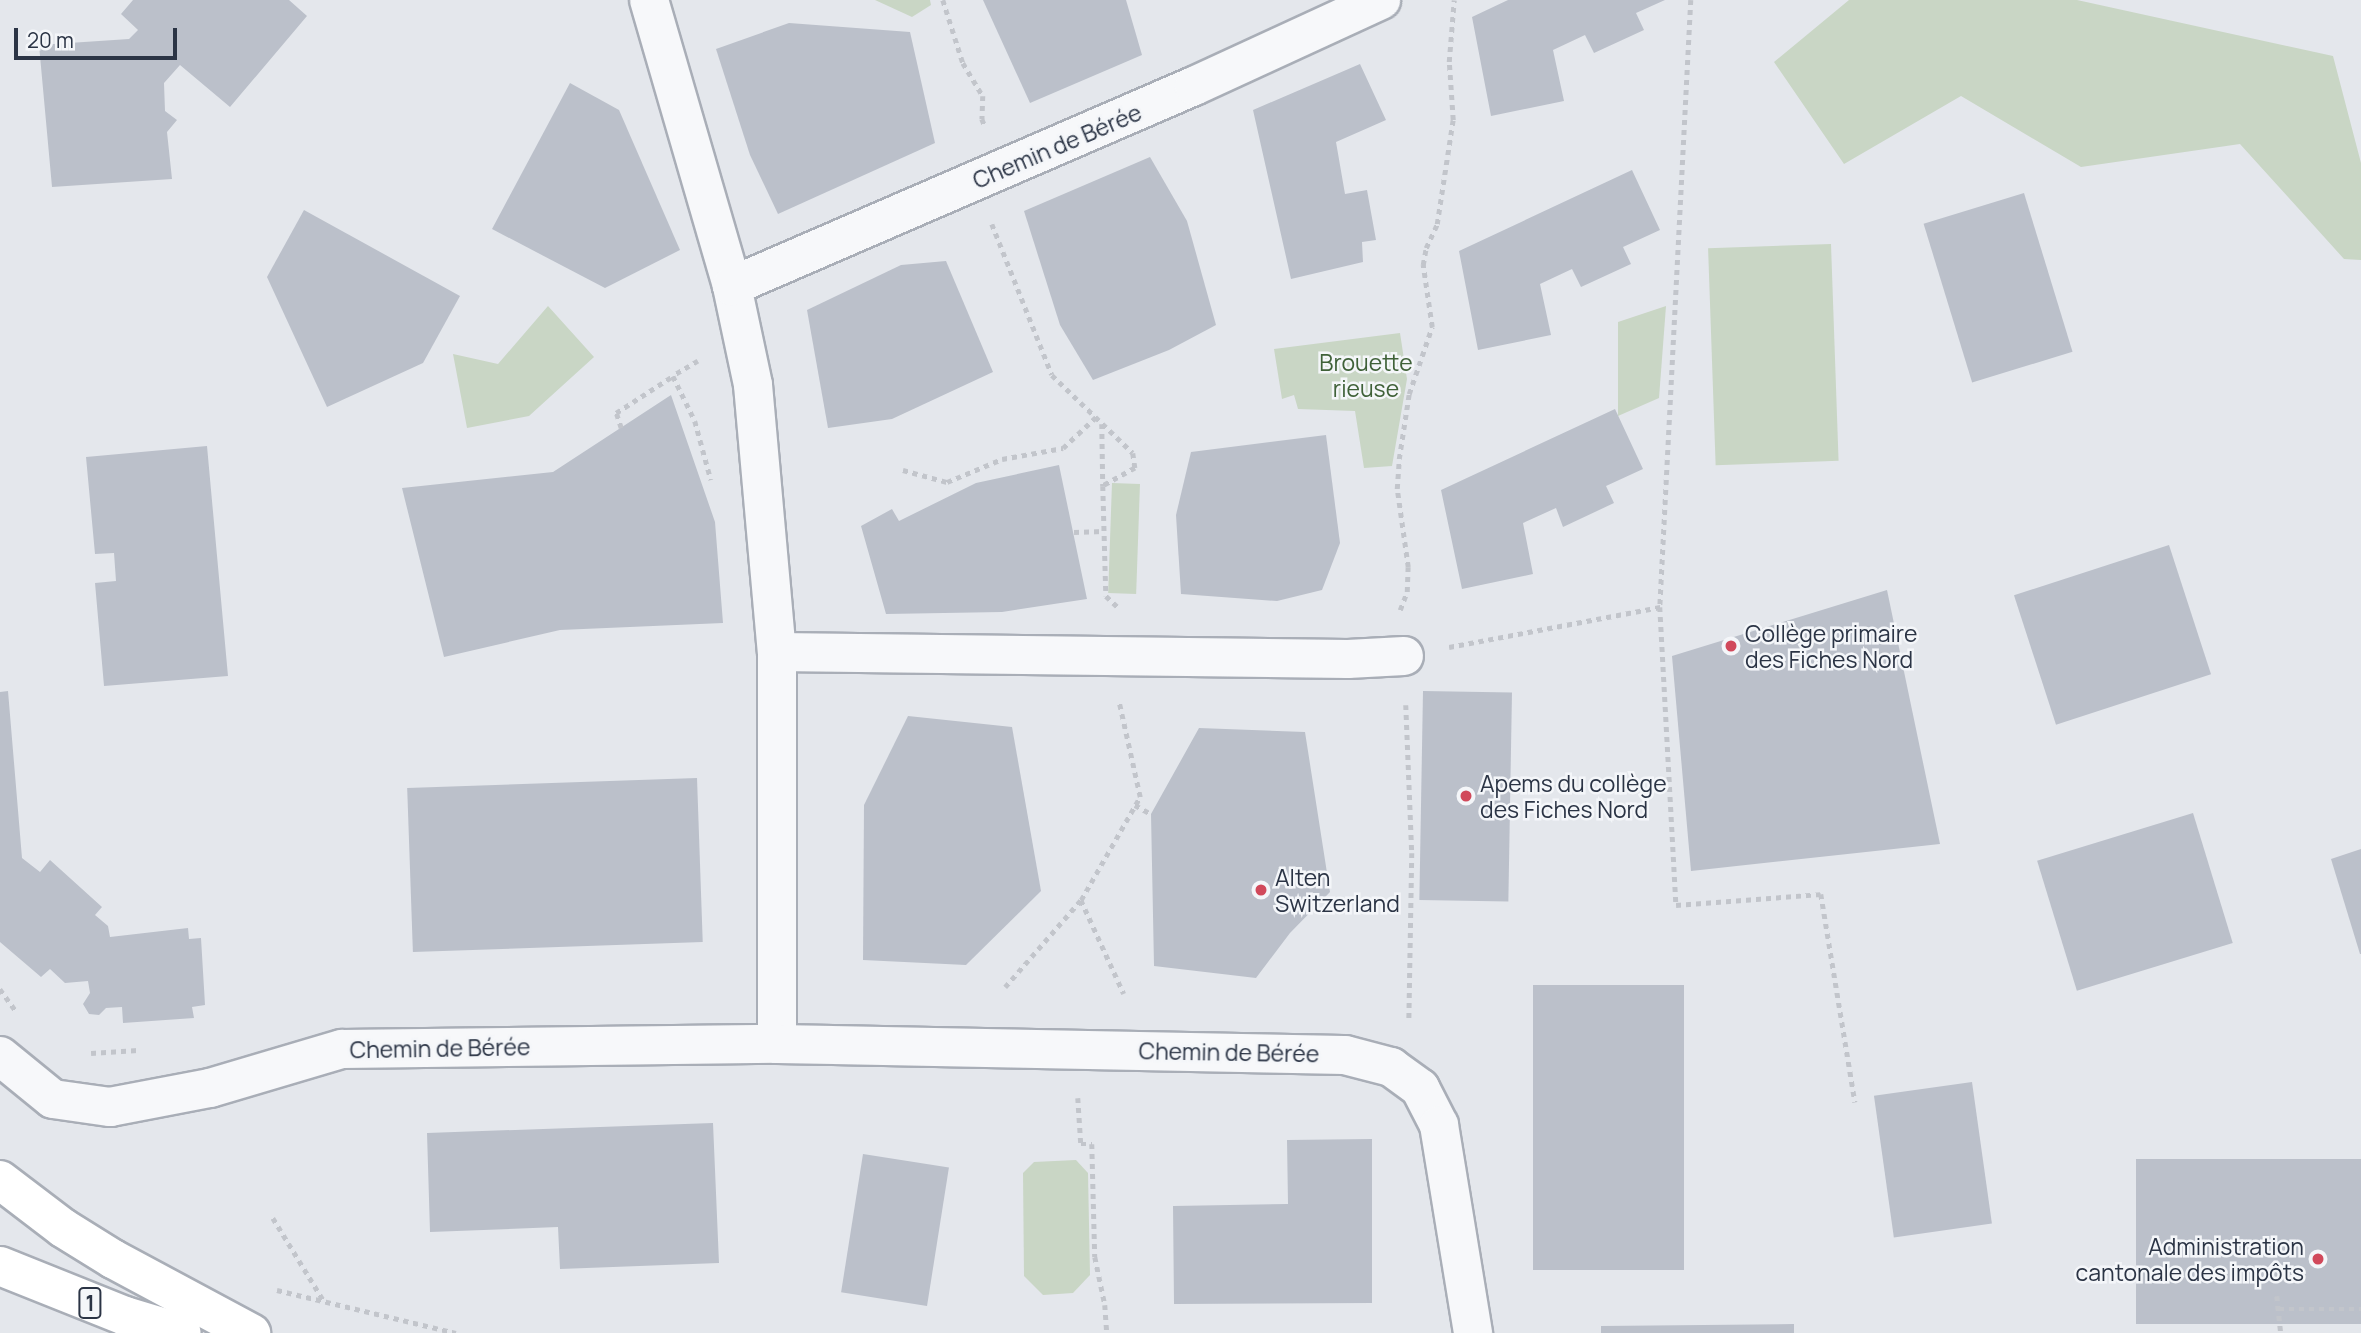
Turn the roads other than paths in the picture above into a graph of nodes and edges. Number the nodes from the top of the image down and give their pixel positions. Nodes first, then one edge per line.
1 (649, 0) edge
2 (1381, 0) edge
3 (732, 286) junction
4 (777, 652) junction
5 (1404, 656) road end
6 (777, 1044) junction
7 (0, 1056) edge
8 (0, 1180) edge
9 (0, 1266) edge
10 (182, 1333) edge
11 (251, 1333) edge
12 (1473, 1333) edge

1 - 3 street
2 - 3 street, Chemin de Bérée
3 - 4 street
4 - 5 street
4 - 6 street
6 - 7 street, Chemin de Bérée
6 - 12 street, Chemin de Bérée
8 - 11 main road
9 - 10 main road, 1

